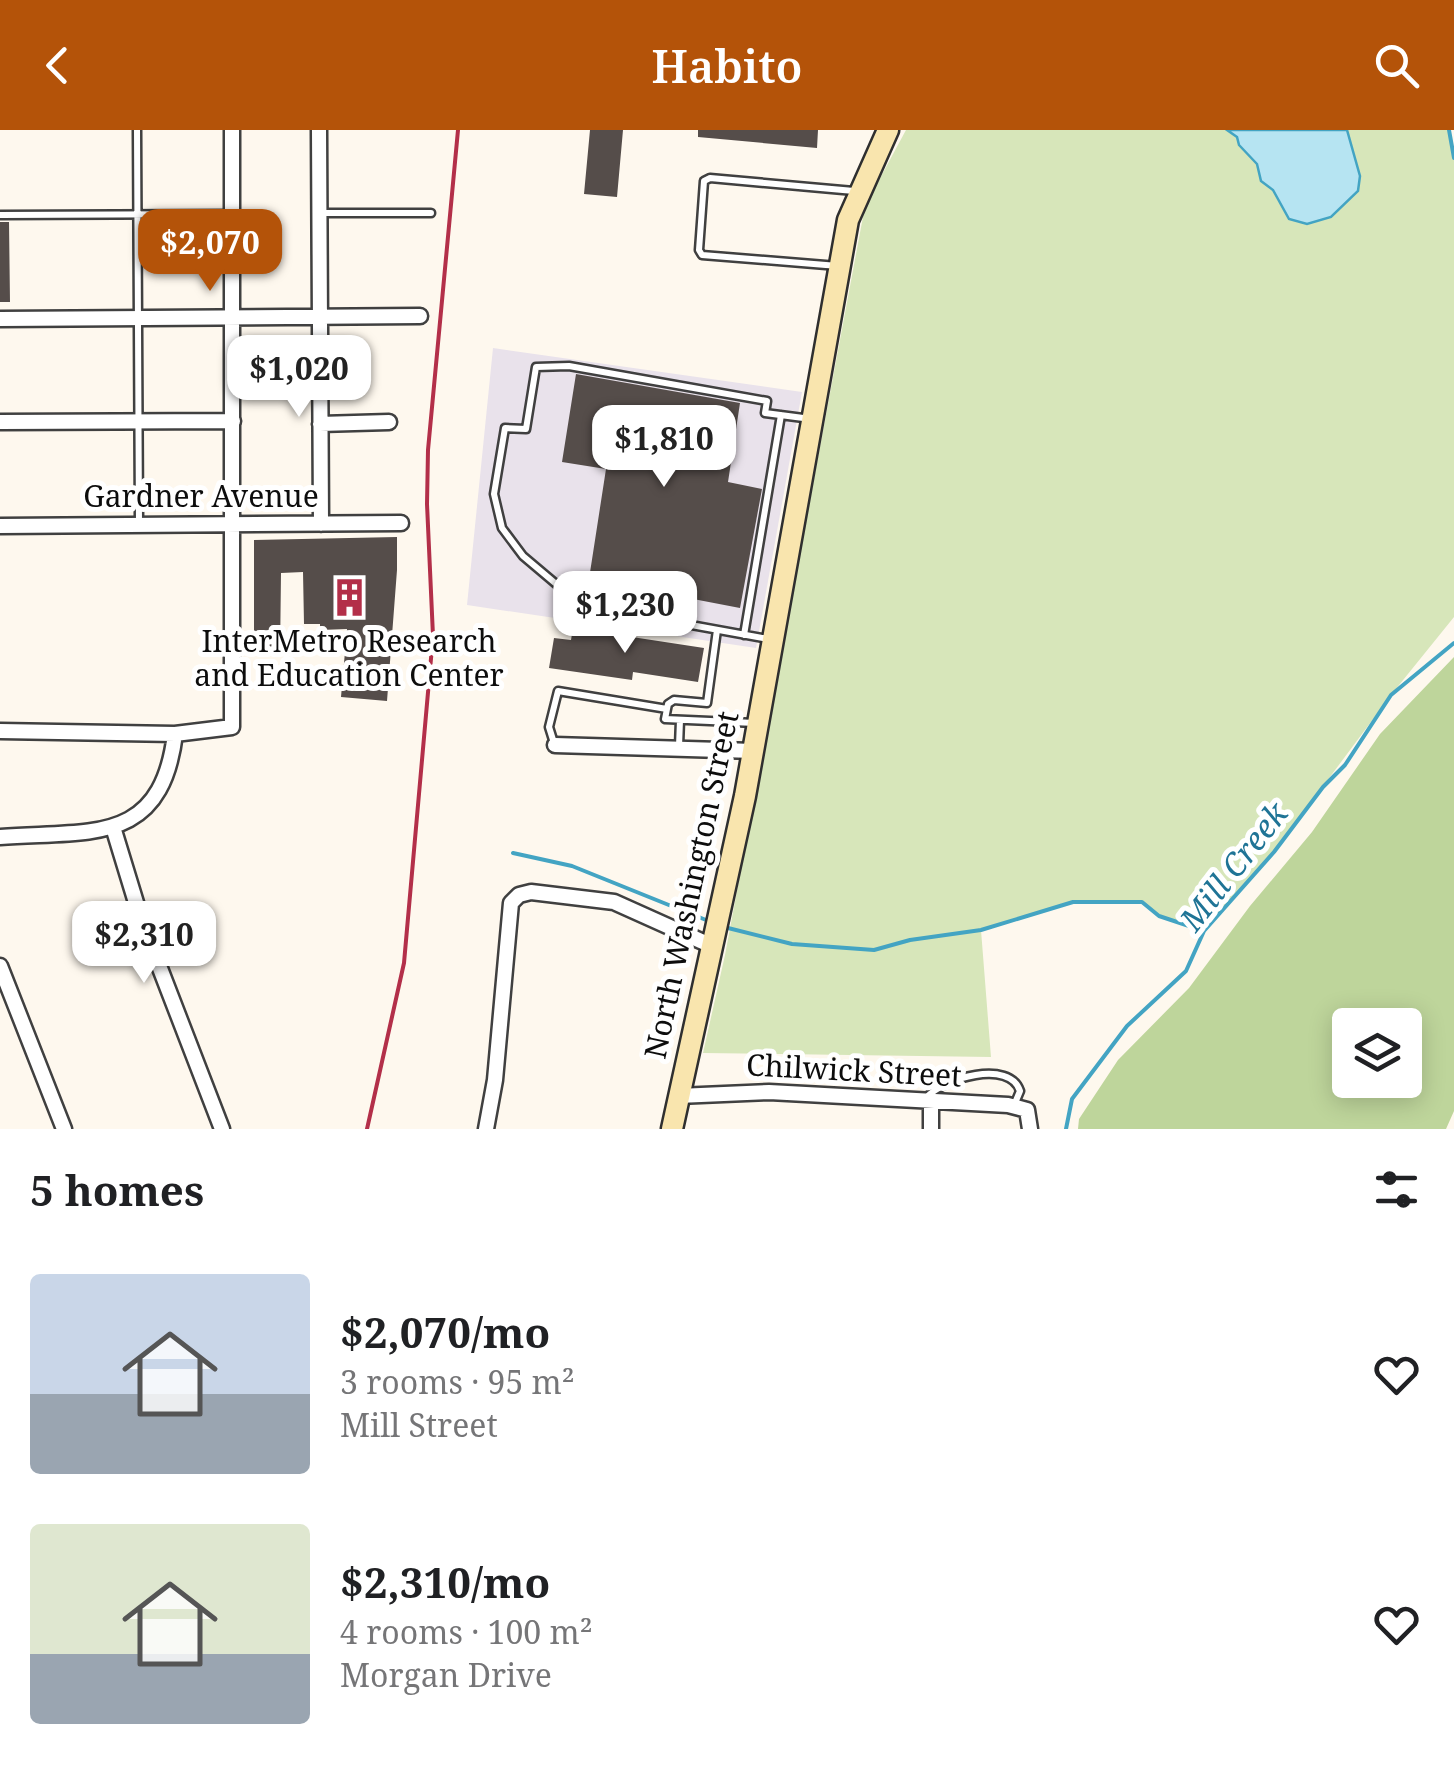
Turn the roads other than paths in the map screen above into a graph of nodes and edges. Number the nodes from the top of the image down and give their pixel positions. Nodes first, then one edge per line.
1 (137, 130) edge
2 (232, 130) edge
3 (319, 130) edge
4 (888, 130) edge
5 (859, 192) junction
6 (319, 213) junction
7 (232, 214) junction
8 (430, 214) dead end
9 (0, 215) edge
10 (138, 215) junction
11 (839, 266) junction
12 (232, 316) junction
13 (319, 316) junction
14 (420, 316) dead end
15 (0, 318) edge
16 (138, 318) junction
17 (782, 415) junction
18 (812, 420) junction
19 (138, 421) junction
20 (233, 421) junction
21 (0, 422) edge
22 (389, 422) dead end
23 (320, 424) junction
24 (402, 523) dead end
25 (234, 524) junction
26 (322, 524) junction
27 (139, 525) junction
28 (0, 526) edge
29 (717, 630) junction
30 (744, 635) junction
31 (774, 640) junction
32 (667, 709) junction
33 (680, 720) junction
34 (759, 723) junction
35 (0, 731) edge
36 (175, 734) junction
37 (555, 746) joint
38 (680, 748) junction
39 (754, 751) junction
40 (113, 828) junction
41 (0, 837) edge
42 (712, 946) junction
43 (0, 966) edge
44 (678, 1096) junction
45 (927, 1103) junction
46 (1020, 1108) junction
47 (64, 1129) edge
48 (222, 1129) edge
49 (486, 1129) edge
50 (672, 1129) edge
51 (931, 1129) edge
52 (1030, 1129) edge

1 - 10 lane
2 - 7 street
3 - 6 street
4 - 5 street, North Washington Street
5 - 11 street, North Washington Street
5 - 11 lane
6 - 8 lane
6 - 13 street
7 - 10 lane
7 - 12 street
9 - 10 lane
10 - 16 lane
11 - 18 street, North Washington Street
12 - 13 street
12 - 16 street
12 - 20 street
13 - 14 street
13 - 23 street
15 - 16 street
16 - 19 lane
17 - 18 lane
17 - 29 lane
17 - 30 lane
18 - 31 street, North Washington Street
19 - 20 street
19 - 21 street
19 - 27 lane
20 - 25 street
22 - 23 street
23 - 26 street
24 - 26 street, Gardner Avenue
25 - 26 street, Gardner Avenue
25 - 27 street, Gardner Avenue
25 - 36 street
27 - 28 street, Gardner Avenue
29 - 30 lane
29 - 32 lane
30 - 31 lane
31 - 34 street, North Washington Street
32 - 33 lane
32 - 37 lane
33 - 34 lane
33 - 38 lane
34 - 39 street, North Washington Street
35 - 36 street
36 - 40 street
37 - 38 street
38 - 39 street
39 - 42 street, North Washington Street
40 - 41 street
40 - 48 street
42 - 44 street, North Washington Street
42 - 49 street
43 - 47 street
44 - 45 street, Chilwick Street
44 - 50 street, North Washington Street
45 - 46 street, Chilwick Street
45 - 46 lane
45 - 51 street
46 - 52 street

